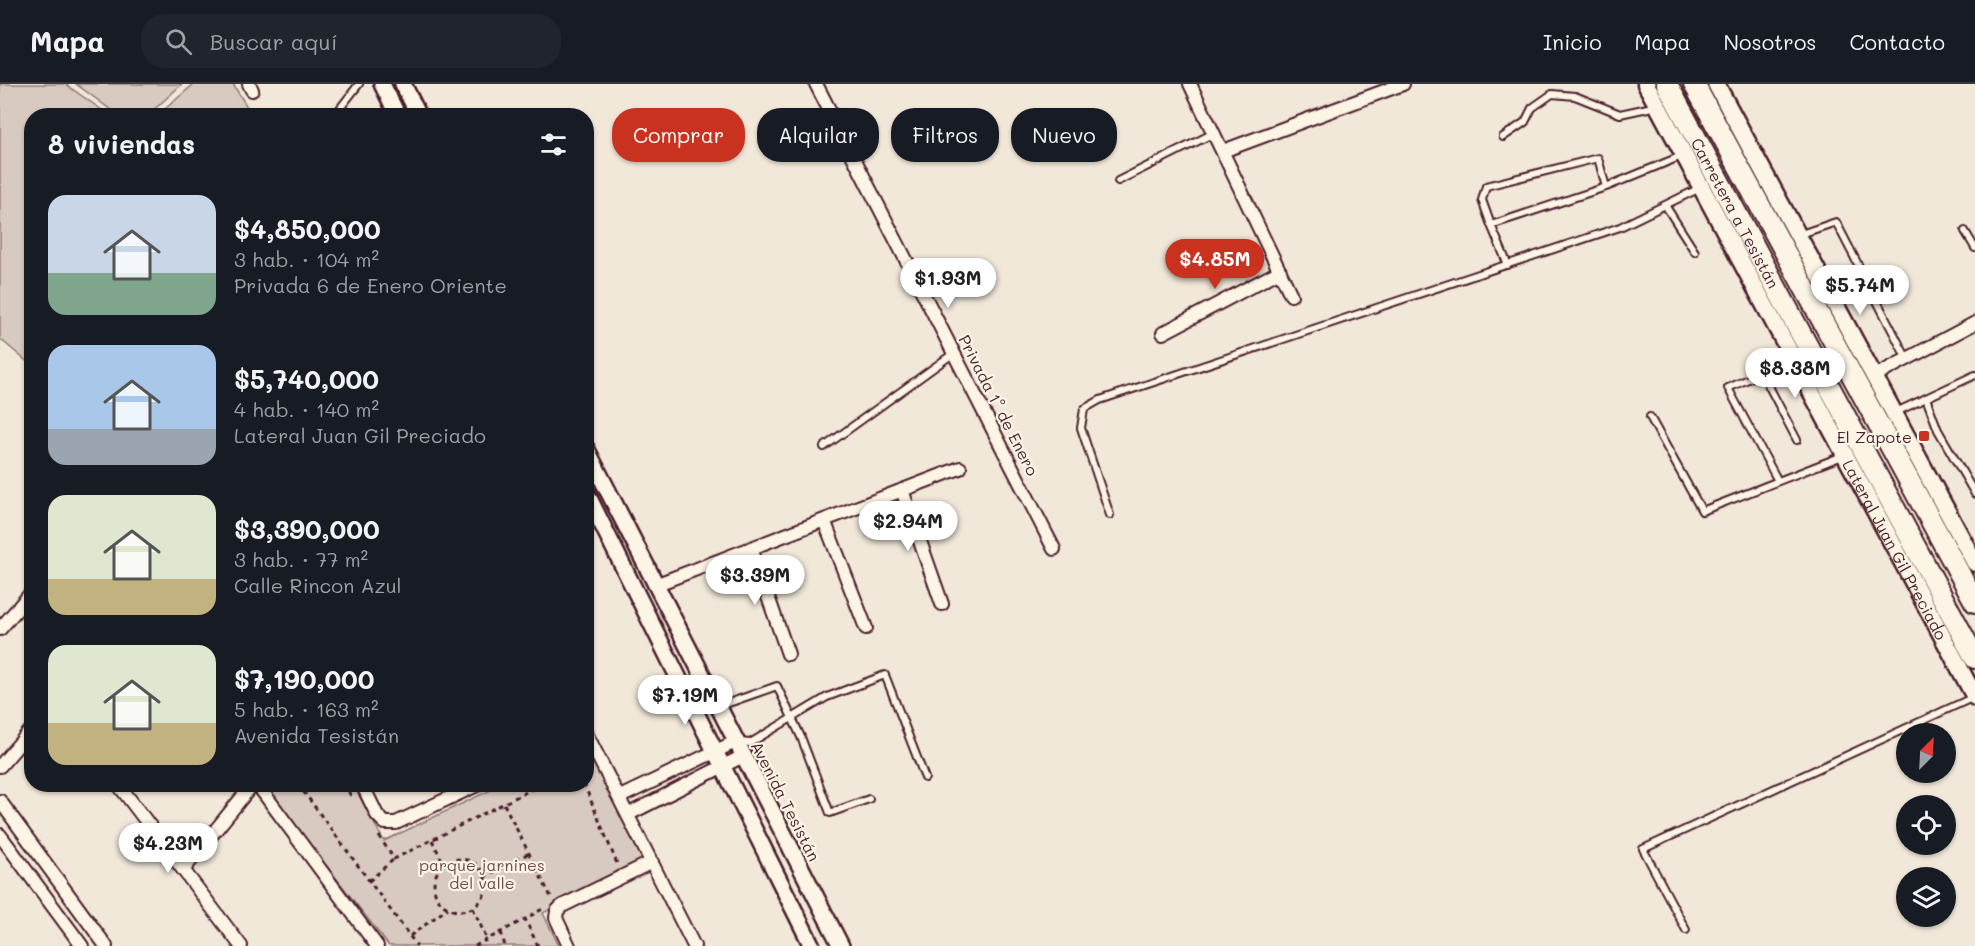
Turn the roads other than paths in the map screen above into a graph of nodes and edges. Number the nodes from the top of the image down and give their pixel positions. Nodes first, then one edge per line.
1 (359, 84) edge
2 (382, 84) edge
3 (403, 84) edge
4 (816, 84) edge
5 (1190, 84) edge
6 (1402, 84) edge
7 (1646, 84) edge
8 (1667, 84) edge
9 (1694, 84) edge
10 (1716, 84) edge
11 (1658, 106) junction
12 (340, 108) edge
13 (394, 108) edge
14 (415, 108) edge
15 (1214, 133) junction
16 (1503, 137) dead end
17 (1714, 145) junction
18 (1223, 151) junction
19 (1750, 167) junction
20 (1719, 178) junction
21 (1118, 181) dead end
22 (1606, 187) junction
23 (1702, 187) junction
24 (1665, 205) junction
25 (1491, 225) junction
26 (1965, 231) dead end
27 (1798, 235) junction
28 (1975, 248) edge
29 (1695, 252) dead end
30 (1508, 265) junction
31 (1280, 271) junction
32 (1291, 295) dead end
33 (1975, 323) edge
34 (1163, 333) dead end
35 (954, 353) junction
36 (1907, 359) junction
37 (1975, 375) edge
38 (1873, 377) junction
39 (1926, 398) junction
40 (1894, 413) junction
41 (1650, 417) dead end
42 (1797, 440) dead end
43 (824, 447) dead end
44 (1845, 455) junction
45 (594, 464) edge
46 (960, 468) dead end
47 (1778, 481) junction
48 (902, 490) junction
49 (1975, 494) edge
50 (594, 508) edge
51 (1110, 515) dead end
52 (824, 520) junction
53 (751, 548) junction
54 (1054, 549) dead end
55 (1975, 563) edge
56 (655, 585) junction
57 (24, 601) edge
58 (1975, 602) edge
59 (942, 604) dead end
60 (866, 628) dead end
61 (0, 629) edge
62 (788, 654) dead end
63 (1975, 658) edge
64 (1975, 697) edge
65 (717, 707) junction
66 (793, 719) junction
67 (24, 738) edge
68 (594, 747) edge
69 (743, 747) junction
70 (716, 751) junction
71 (0, 766) edge
72 (724, 766) junction
73 (925, 777) dead end
74 (124, 792) edge
75 (248, 792) edge
76 (261, 792) edge
77 (366, 792) edge
78 (462, 792) edge
79 (620, 797) junction
80 (869, 799) dead end
81 (0, 801) edge
82 (629, 814) junction
83 (5, 816) edge
84 (0, 835) edge
85 (652, 862) junction
86 (184, 869) junction
87 (1686, 930) dead end
88 (82, 946) edge
89 (106, 946) edge
90 (241, 946) edge
91 (377, 946) edge
92 (569, 946) edge
93 (694, 946) edge
94 (812, 946) edge
95 (841, 946) edge

1 - 12 lane
2 - 13 street
3 - 14 street
4 - 35 street, Privada 1° de Enero
5 - 15 street
6 - 18 street
7 - 11 main road, Lateral Juan Gil Preciado
8 - 17 main road, Carretera a Tesistán
9 - 17 main road, Carretera a Tesistán
10 - 17 main road, Lateral Juan Gil Preciado
11 - 16 lane
11 - 17 main road, Lateral Juan Gil Preciado
15 - 18 street
15 - 21 lane
17 - 19 main road, Carretera a Tesistán
17 - 20 main road, Carretera a Tesistán
17 - 22 lane
17 - 23 main road, Lateral Juan Gil Preciado
18 - 31 street
19 - 20 lane
19 - 27 main road
19 - 58 main road, Carretera a Tesistán
20 - 23 lane
20 - 63 main road, Carretera a Tesistán
22 - 25 lane
22 - 25 lane
23 - 24 lane
23 - 44 main road, Lateral Juan Gil Preciado
24 - 29 lane
24 - 30 lane
25 - 30 lane
26 - 28 lane
27 - 36 lane
27 - 38 main road
30 - 51 lane
31 - 32 street
31 - 34 street
33 - 36 street
35 - 43 lane
35 - 54 street, Privada 1° de Enero
36 - 38 street
37 - 39 lane
38 - 40 main road
39 - 40 lane
39 - 49 lane
40 - 55 main road
41 - 47 lane
42 - 47 lane
44 - 47 lane
44 - 64 main road, Lateral Juan Gil Preciado
45 - 56 street, Avenida Tesistán
46 - 48 street
48 - 52 street
48 - 59 street
50 - 70 street
52 - 53 street
52 - 60 street
53 - 56 street
53 - 62 street
56 - 65 street, Avenida Tesistán
57 - 61 street
64 - 87 lane
65 - 66 lane
65 - 69 street, Avenida Tesistán
66 - 69 lane
66 - 73 lane
66 - 80 lane
67 - 71 street
68 - 79 street
69 - 70 street
69 - 72 street
69 - 95 street, Avenida Tesistán
70 - 72 street
70 - 79 street
72 - 82 street
72 - 94 street
74 - 86 street
75 - 86 street
76 - 91 street
77 - 78 street
79 - 82 street
81 - 83 street
82 - 85 street
83 - 89 street
84 - 88 street
85 - 92 street
85 - 93 street
86 - 90 street

